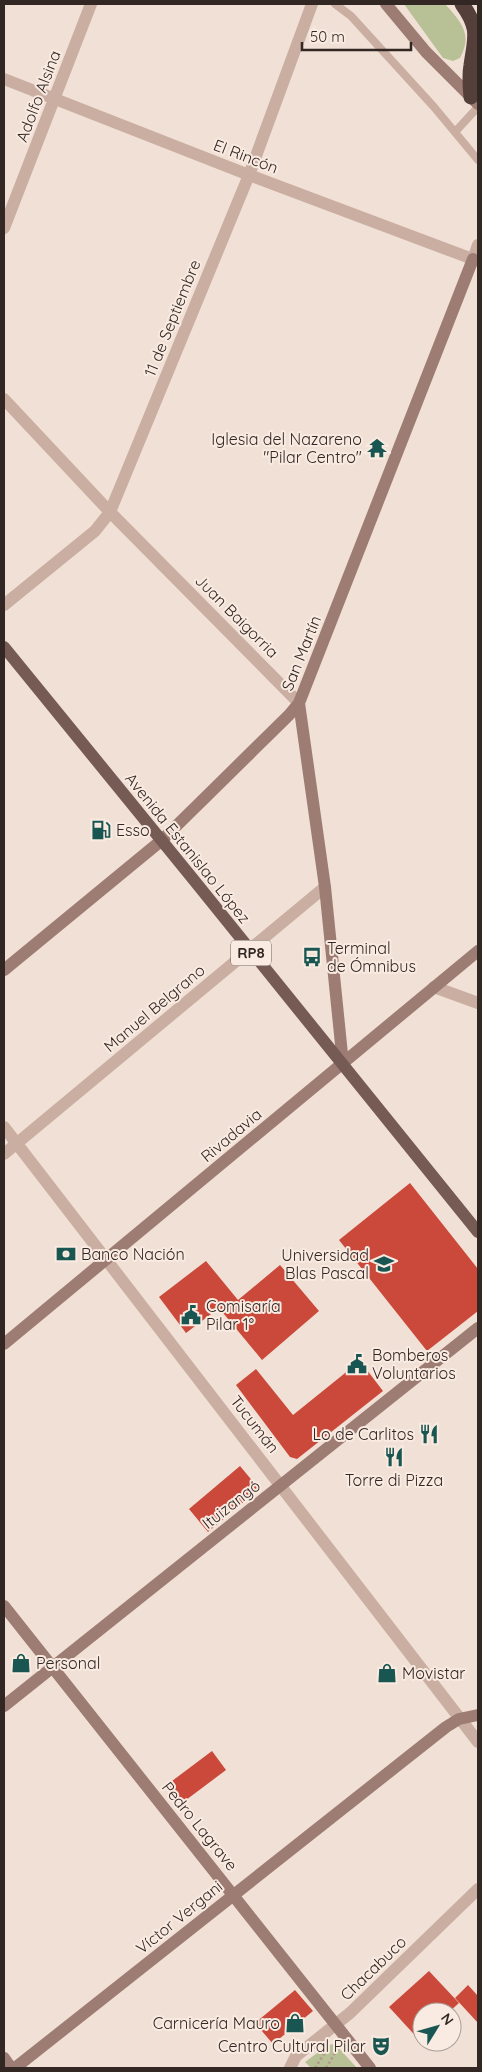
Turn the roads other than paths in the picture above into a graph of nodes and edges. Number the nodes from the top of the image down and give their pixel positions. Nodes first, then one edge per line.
1 (91, 4) edge
2 (312, 4) edge
3 (335, 4) edge
4 (386, 4) edge
5 (462, 4) edge
6 (4, 79) edge
7 (55, 98) junction
8 (476, 103) edge
9 (455, 132) junction
10 (478, 160) edge
11 (249, 175) junction
12 (4, 228) edge
13 (478, 245) edge
14 (476, 260) edge
15 (4, 399) edge
16 (110, 512) junction
17 (4, 605) edge
18 (4, 647) edge
19 (299, 702) junction
20 (162, 840) junction
21 (325, 887) junction
22 (249, 950) junction
23 (478, 951) edge
24 (4, 970) edge
25 (434, 987) junction
26 (478, 1003) edge
27 (343, 1064) junction
28 (4, 1127) edge
29 (17, 1143) junction
30 (4, 1154) edge
31 (478, 1232) edge
32 (107, 1258) junction
33 (478, 1328) edge
34 (4, 1344) edge
35 (282, 1485) junction
36 (4, 1606) edge
37 (51, 1666) junction
38 (4, 1706) edge
39 (478, 1715) edge
40 (459, 1719) junction
41 (478, 1742) edge
42 (478, 1888) edge
43 (233, 1894) junction
44 (336, 2026) junction
45 (4, 2058) edge
46 (13, 2068) edge
47 (290, 2068) edge
48 (370, 2068) edge

1 - 7 street, Adolfo Alsina
2 - 11 street, 11 de Septiembre
3 - 9 lane
4 - 8 street
5 - 8 highway
6 - 7 street, El Rincón
7 - 11 street, El Rincón
7 - 12 street, Adolfo Alsina
8 - 9 lane
9 - 10 lane
11 - 14 street, El Rincón
11 - 16 street, 11 de Septiembre
13 - 14 street, San Martín
14 - 19 street, San Martín
15 - 16 street, Juan Baigorria
16 - 17 street, 11 de Septiembre
16 - 19 street, Juan Baigorria
18 - 20 main road, Avenida Estanislao López / RP8
19 - 20 street, San Martín
19 - 21 street
20 - 22 main road, Avenida Estanislao López / RP8
20 - 24 street, San Martín
21 - 22 street, Manuel Belgrano
21 - 27 street
22 - 27 main road, Avenida Estanislao López / RP8
22 - 29 street, Manuel Belgrano
23 - 25 street, Rivadavia
25 - 26 street
25 - 27 street, Rivadavia
27 - 31 main road, Avenida Estanislao López / RP8
27 - 32 street, Rivadavia
28 - 29 street, Tucumán
29 - 30 street, Manuel Belgrano
29 - 32 street, Tucumán
32 - 34 street, Rivadavia
32 - 35 street, Tucumán
33 - 35 street, Ituizangó
35 - 37 street, Ituizangó
35 - 40 street, Tucumán
36 - 37 street, Pedro Lagrave
37 - 38 street, Ituizangó
37 - 43 street, Pedro Lagrave
39 - 40 street
40 - 41 street, Tucumán
40 - 43 street, Víctor Vergani
42 - 44 street, Chacabuco
43 - 44 street, Pedro Lagrave
43 - 46 street, Víctor Vergani
44 - 47 street, Chacabuco
44 - 48 street, Pedro Lagrave
45 - 46 street

